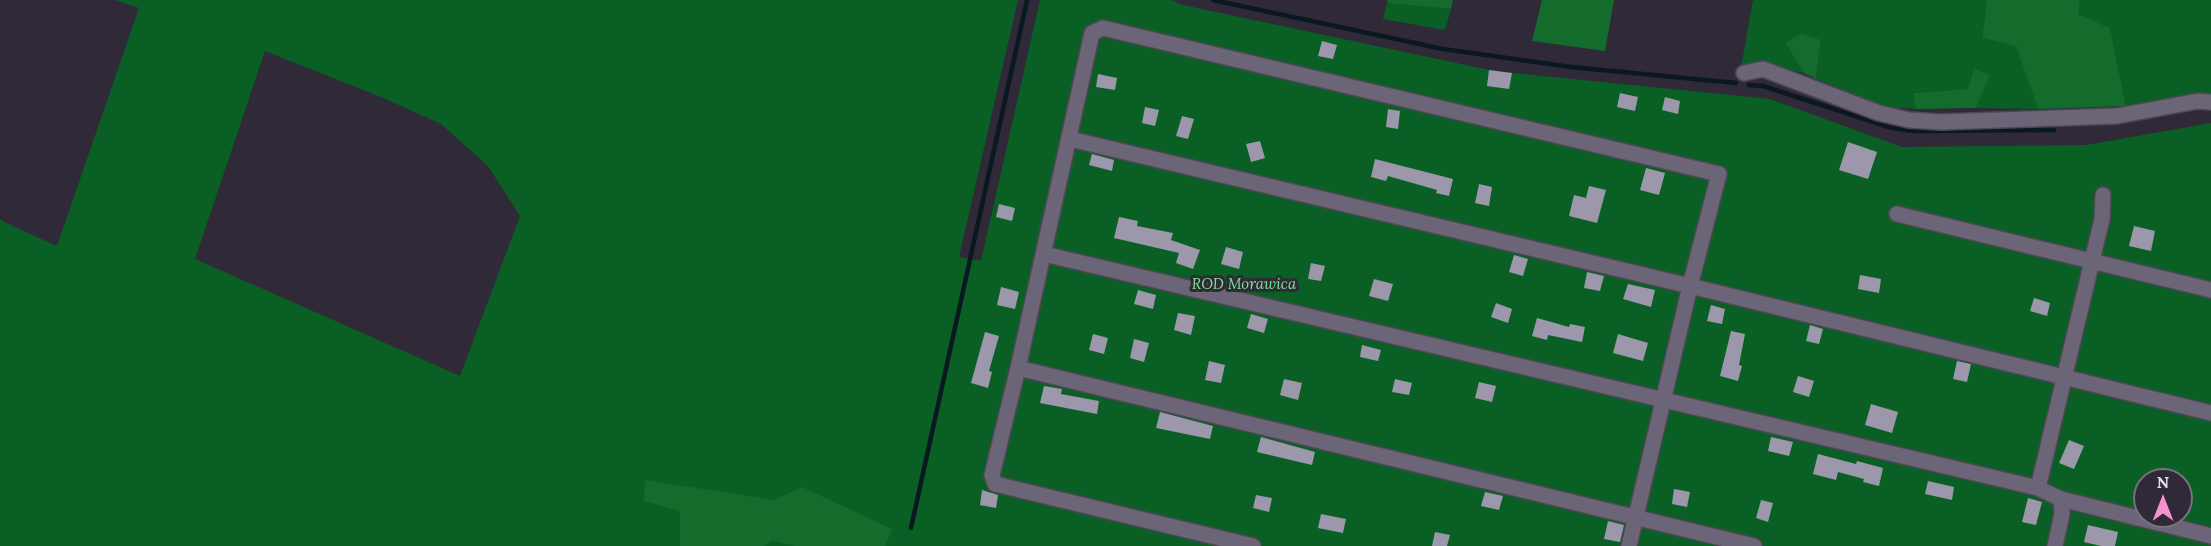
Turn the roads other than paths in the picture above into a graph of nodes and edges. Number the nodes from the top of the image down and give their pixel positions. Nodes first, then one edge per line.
1 (1744, 73) dead end
2 (2211, 102) edge
3 (1070, 139) junction
4 (2103, 195) dead end
5 (1897, 214) dead end
6 (1044, 254) junction
7 (2092, 261) junction
8 (1690, 286) junction
9 (2211, 290) edge
10 (1018, 368) junction
11 (2065, 376) junction
12 (1662, 400) junction
13 (2211, 413) edge
14 (2038, 488) junction
15 (2061, 499) junction
16 (1636, 518) junction
17 (2211, 536) edge
18 (1253, 546) edge
19 (1629, 546) edge
20 (1754, 546) edge
21 (2055, 546) edge

1 - 2 street
3 - 6 street
3 - 8 street
3 - 8 street
4 - 7 street
5 - 7 street
6 - 10 street
6 - 12 street
7 - 9 street
7 - 11 street
8 - 11 street
8 - 12 street
10 - 16 street
10 - 18 street
11 - 13 street
11 - 14 street
12 - 14 street
12 - 16 street
14 - 15 street
15 - 17 street
15 - 21 street
16 - 19 street
16 - 20 street

